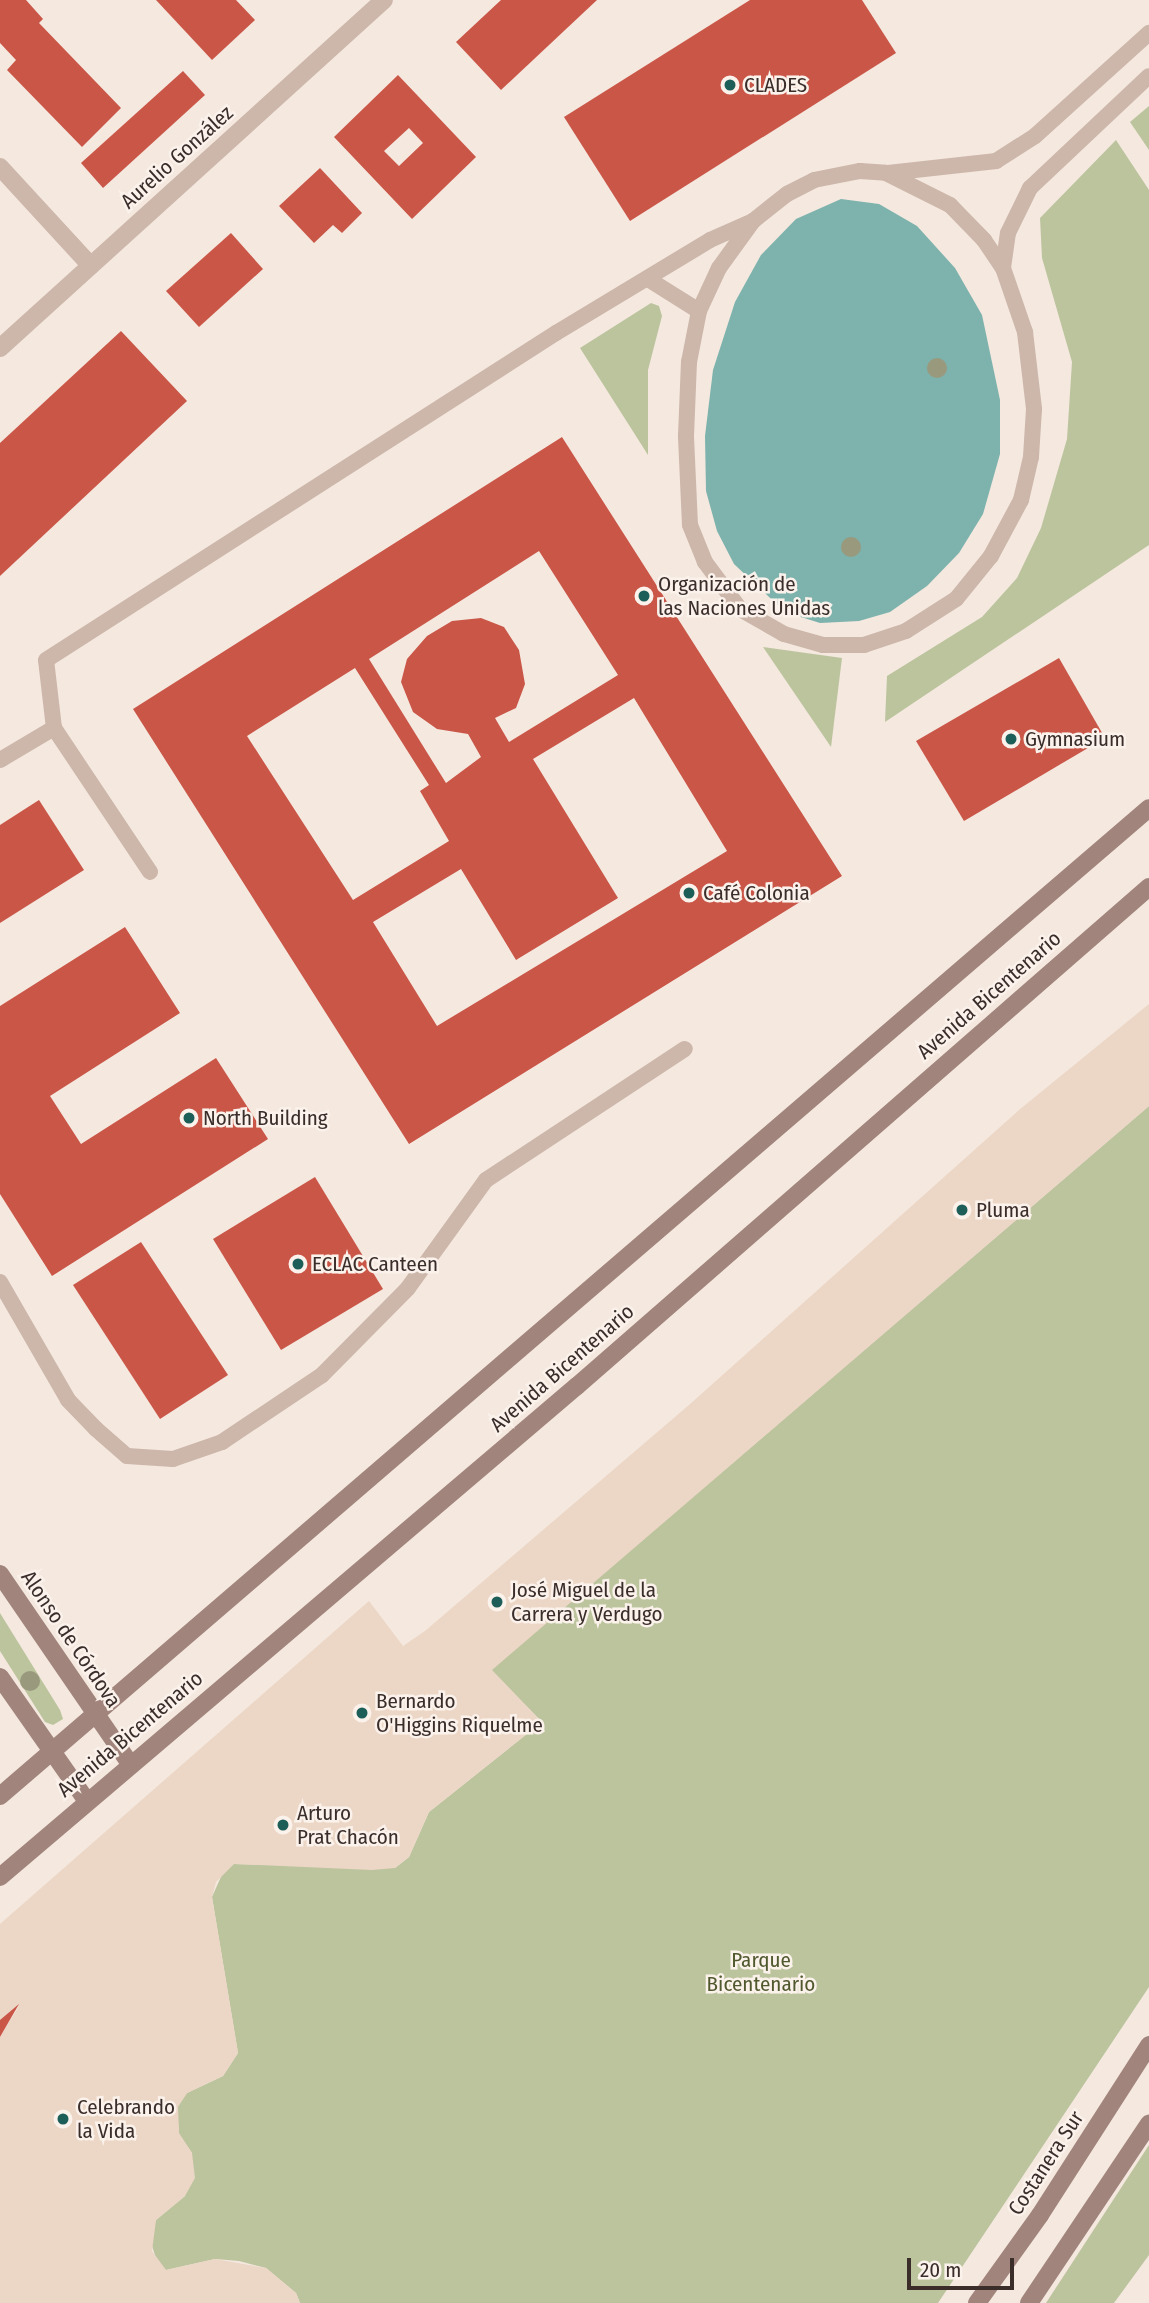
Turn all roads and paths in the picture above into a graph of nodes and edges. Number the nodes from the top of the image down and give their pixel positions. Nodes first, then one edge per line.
1 (384, 0) edge
2 (1149, 33) edge
3 (1149, 76) edge
4 (0, 167) edge
5 (886, 173) junction
6 (753, 221) junction
7 (91, 265) junction
8 (1003, 268) junction
9 (648, 279) junction
10 (699, 311) junction
11 (0, 348) edge
12 (54, 728) junction
13 (0, 760) edge
14 (1149, 808) edge
15 (150, 872) dead end
16 (1149, 887) edge
17 (685, 1049) dead end
18 (0, 1282) edge
19 (0, 1574) edge
20 (0, 1677) edge
21 (94, 1713) junction
22 (51, 1751) junction
23 (130, 1764) junction
24 (0, 1796) edge
25 (86, 1800) junction
26 (0, 1877) edge
27 (1149, 2045) edge
28 (1149, 2124) edge
29 (977, 2303) edge
30 (1029, 2303) edge

1 - 7 street, Aurelio González
2 - 5 lane
3 - 8 lane
4 - 7 street
5 - 6 lane
5 - 8 lane
6 - 9 lane
6 - 10 lane
7 - 11 street, Aurelio González
8 - 10 lane
9 - 10 lane
9 - 12 lane
12 - 13 lane
12 - 15 lane
14 - 21 main road, Avenida Bicentenario
16 - 23 main road, Avenida Bicentenario
17 - 18 lane
19 - 21 main road, Alonso de Córdova
20 - 22 main road
21 - 22 main road, Avenida Bicentenario
21 - 23 main road, Alonso de Córdova
22 - 24 main road, Avenida Bicentenario
22 - 25 main road
23 - 25 main road, Avenida Bicentenario
25 - 26 main road, Avenida Bicentenario
27 - 29 main road, Costanera Sur
28 - 30 main road

